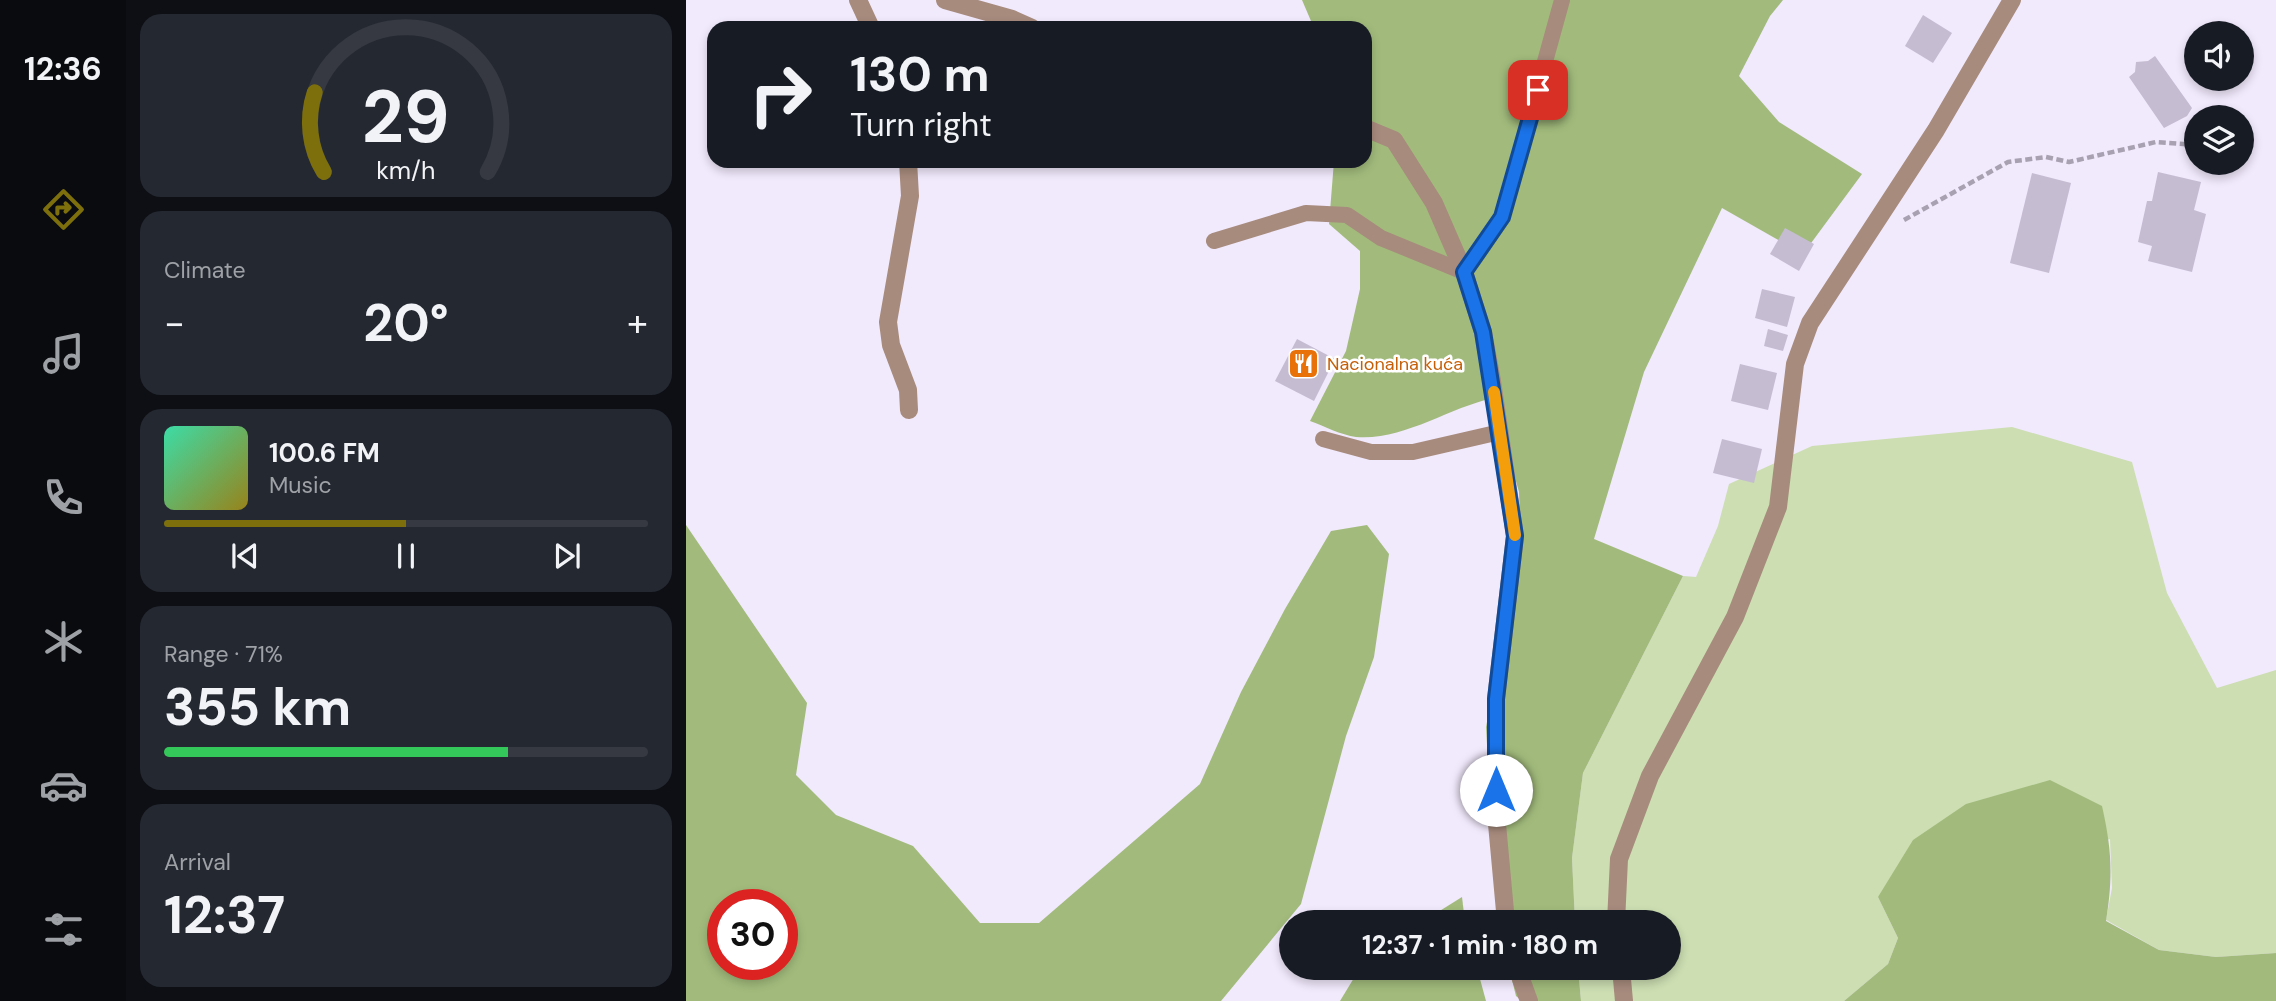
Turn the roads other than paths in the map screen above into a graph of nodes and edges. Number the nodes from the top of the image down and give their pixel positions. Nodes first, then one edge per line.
1 (858, 0) edge
2 (945, 0) edge
3 (1562, 0) edge
4 (2012, 0) edge
5 (868, 21) edge
6 (1016, 21) edge
7 (1372, 131) edge
8 (908, 168) edge
9 (1214, 241) dead end
10 (1464, 272) junction
11 (909, 410) dead end
12 (1500, 432) junction
13 (1323, 439) dead end
14 (1505, 910) edge
15 (1617, 910) edge
16 (1521, 980) edge
17 (1621, 980) edge
18 (1529, 1001) edge
19 (1624, 1001) edge

1 - 5 street
2 - 6 street
3 - 10 lane
4 - 15 street
7 - 10 street
8 - 11 street
9 - 10 lane
10 - 12 street
12 - 13 lane
12 - 14 street
16 - 18 street
17 - 19 street

